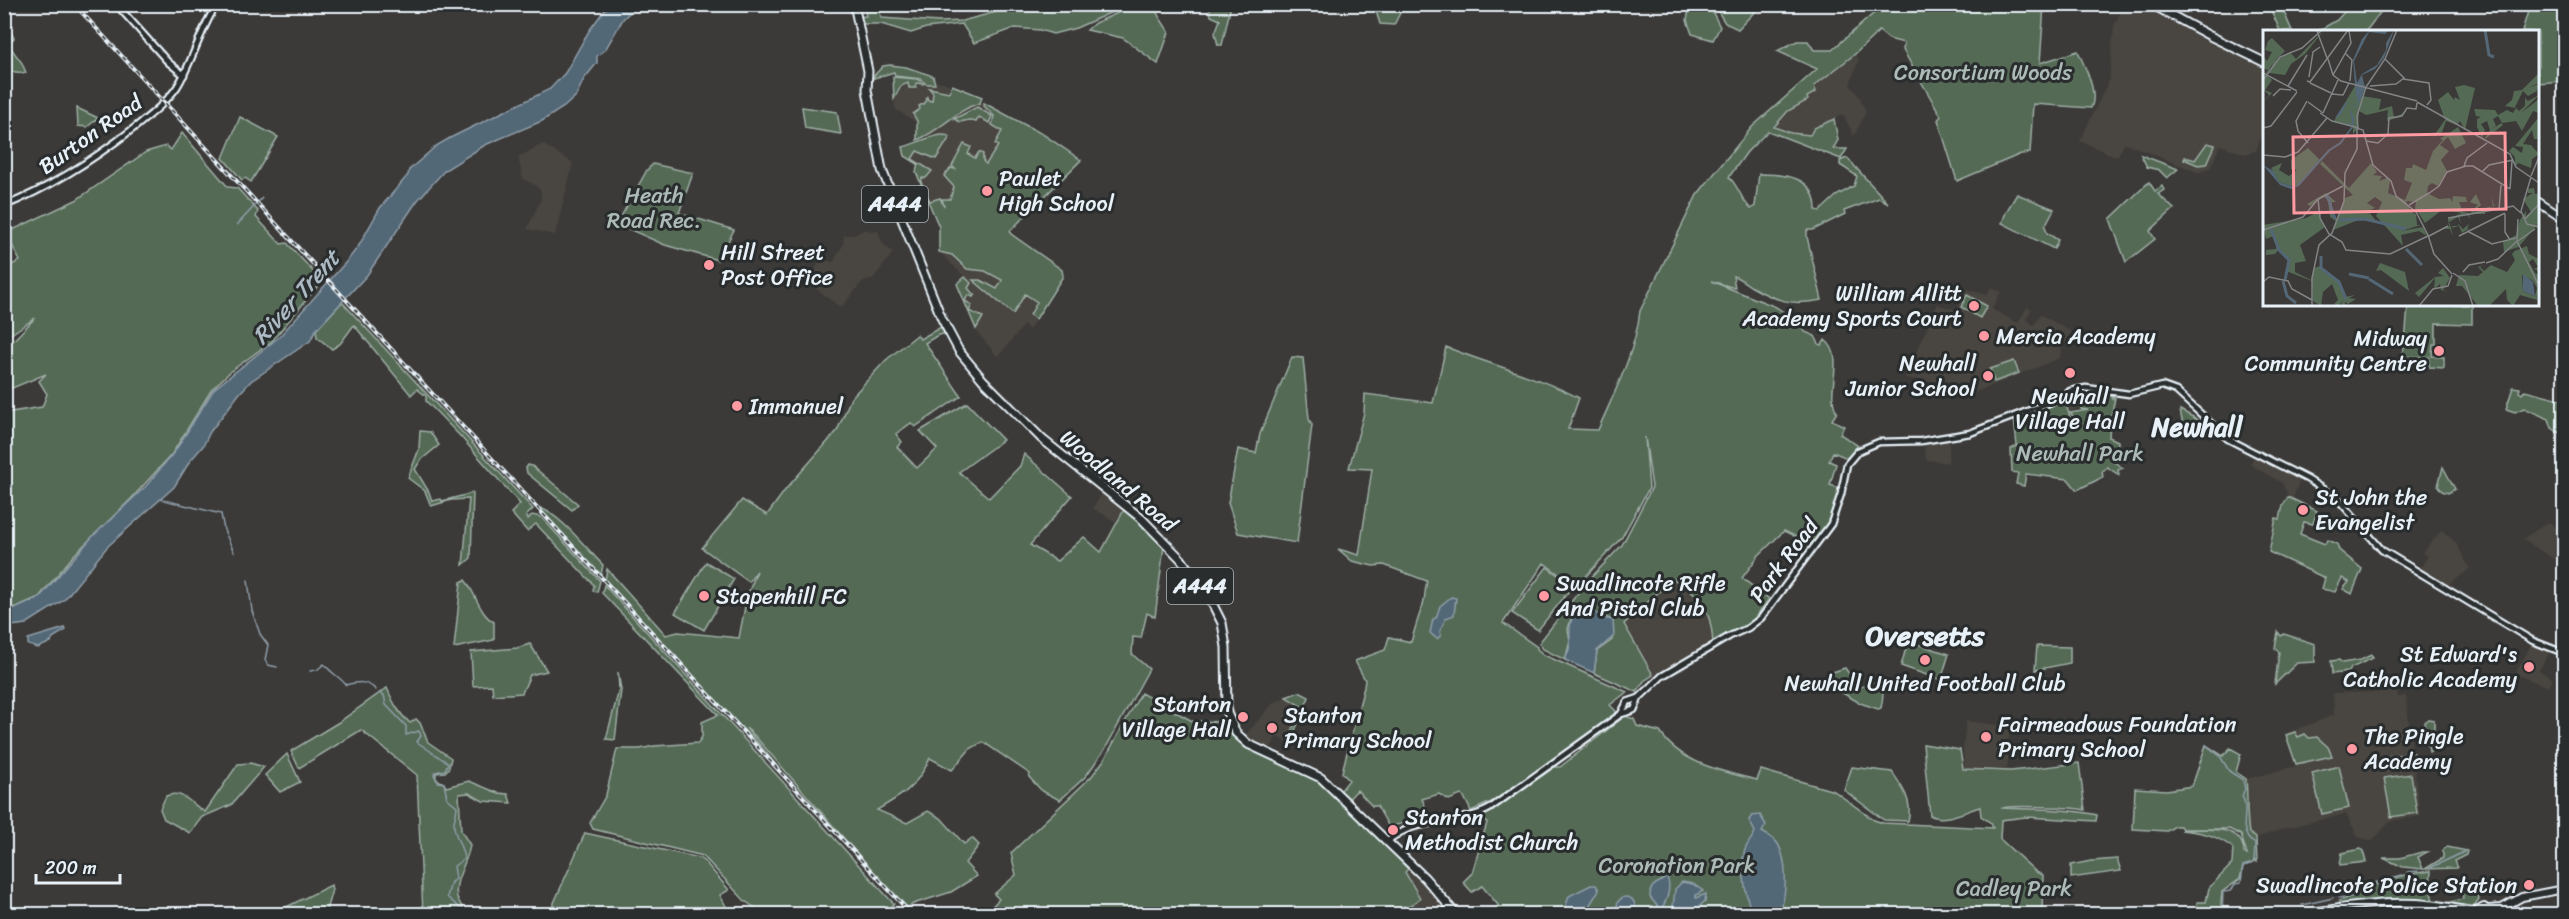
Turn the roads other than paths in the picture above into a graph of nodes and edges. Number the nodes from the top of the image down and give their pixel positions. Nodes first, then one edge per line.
1 (116, 4) edge
2 (217, 4) edge
3 (854, 4) edge
4 (2151, 4) edge
5 (2263, 61) edge
6 (184, 75) junction
7 (2539, 203) edge
8 (4, 206) edge
9 (2565, 219) edge
10 (2565, 653) edge
11 (1640, 698) junction
12 (1630, 701) junction
13 (1635, 706) junction
14 (1624, 707) junction
15 (1629, 712) junction
16 (1621, 714) junction
17 (1387, 842) junction
18 (2565, 889) edge
19 (2467, 913) edge
20 (2475, 913) edge
21 (2493, 913) edge
22 (1456, 915) edge
23 (2300, 915) edge

1 - 6 main road
2 - 6 main road, Burton Road
3 - 17 highway, Woodland Road / A444
4 - 5 highway
6 - 8 main road, Burton Road
7 - 9 highway
10 - 11 main road, Park Road
11 - 12 main road, Park Road
11 - 13 main road, Park Road
12 - 13 main road
12 - 14 main road, Park Road
13 - 15 main road, Park Road
14 - 15 main road
14 - 16 main road, Park Road
15 - 16 main road
16 - 17 main road
17 - 22 highway, Woodland Road / A444
18 - 21 main road
19 - 20 main road
19 - 23 main road
20 - 21 main road

